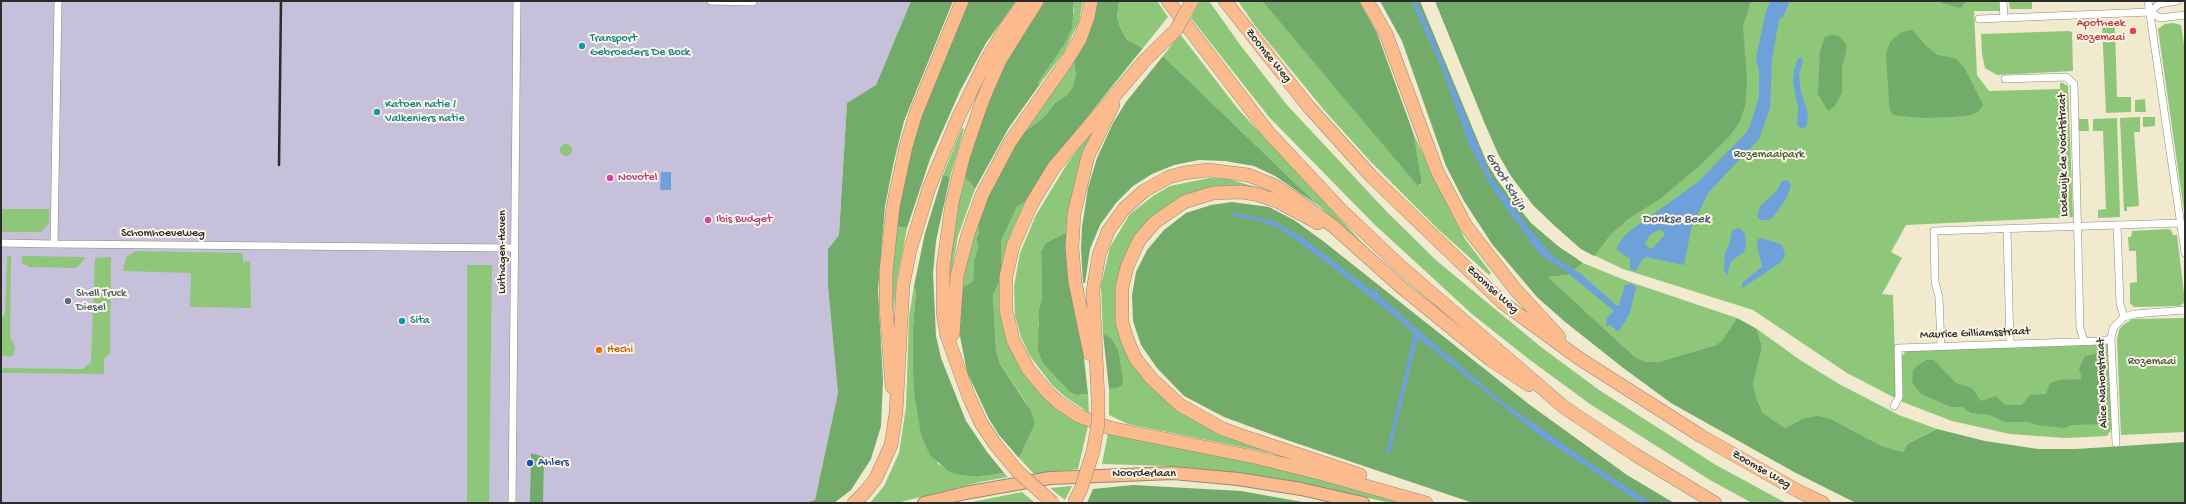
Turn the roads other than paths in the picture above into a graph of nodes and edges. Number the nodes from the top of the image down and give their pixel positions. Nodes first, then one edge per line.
1 (58, 1) edge
2 (517, 1) edge
3 (711, 1) edge
4 (962, 1) edge
5 (1025, 1) edge
6 (1037, 1) edge
7 (1091, 1) edge
8 (1168, 1) edge
9 (1192, 1) edge
10 (1225, 1) edge
11 (1367, 1) edge
12 (2003, 1) edge
13 (2148, 1) edge
14 (2177, 1) edge
15 (753, 2) edge
16 (2150, 12) junction
17 (2185, 15) edge
18 (2004, 18) junction
19 (1979, 19) dead end
20 (2005, 79) dead end
21 (1122, 88) junction
22 (2180, 223) junction
23 (2117, 224) junction
24 (2077, 226) junction
25 (2007, 229) junction
26 (1, 243) edge
27 (54, 244) junction
28 (514, 248) junction
29 (2185, 253) edge
30 (1368, 256) junction
31 (2185, 310) edge
32 (2124, 317) junction
33 (2111, 339) junction
34 (2084, 341) junction
35 (2010, 344) junction
36 (1941, 346) junction
37 (954, 356) junction
38 (1580, 359) junction
39 (1098, 399) junction
40 (897, 402) junction
41 (1894, 406) dead end
42 (1565, 408) junction
43 (2116, 443) dead end
44 (512, 503) edge
45 (854, 503) edge
46 (924, 503) edge
47 (1052, 503) edge
48 (1074, 503) edge
49 (1363, 503) edge
50 (1426, 503) edge
51 (1435, 503) edge
52 (1715, 503) edge
53 (1823, 503) edge

1 - 27 street
2 - 28 street, Luithagen-Haven
3 - 15 street
4 - 40 highway
5 - 40 highway
6 - 37 highway
7 - 37 highway
8 - 42 highway
9 - 21 highway, bridge
10 - 38 highway, Zoomse Weg
11 - 38 highway
12 - 18 street
13 - 16 street
14 - 16 street
16 - 17 street
16 - 18 street
16 - 22 street
18 - 19 street
20 - 24 street, Lodewijk de Vochtstraat
21 - 39 highway
21 - 50 highway
22 - 23 street
22 - 29 street
23 - 24 street
23 - 32 street
24 - 25 street
24 - 34 street, Lodewijk de Vochtstraat
25 - 35 street
25 - 36 street
26 - 27 street, Schomhoeveweg
27 - 28 street, Schomhoeveweg
28 - 44 street, Luithagen-Haven
30 - 39 highway
30 - 42 highway
30 - 51 highway
31 - 32 street
32 - 33 street, Alice Nahonstraat
33 - 34 street, Maurice Gilliamsstraat
33 - 43 street, Alice Nahonstraat
34 - 35 street, Maurice Gilliamsstraat
35 - 36 street, Maurice Gilliamsstraat
36 - 41 street, Maurice Gilliamsstraat
37 - 47 highway, bridge
38 - 53 highway, Zoomse Weg
39 - 48 highway, bridge
40 - 45 highway
42 - 52 highway
46 - 49 highway, Noorderlaan

